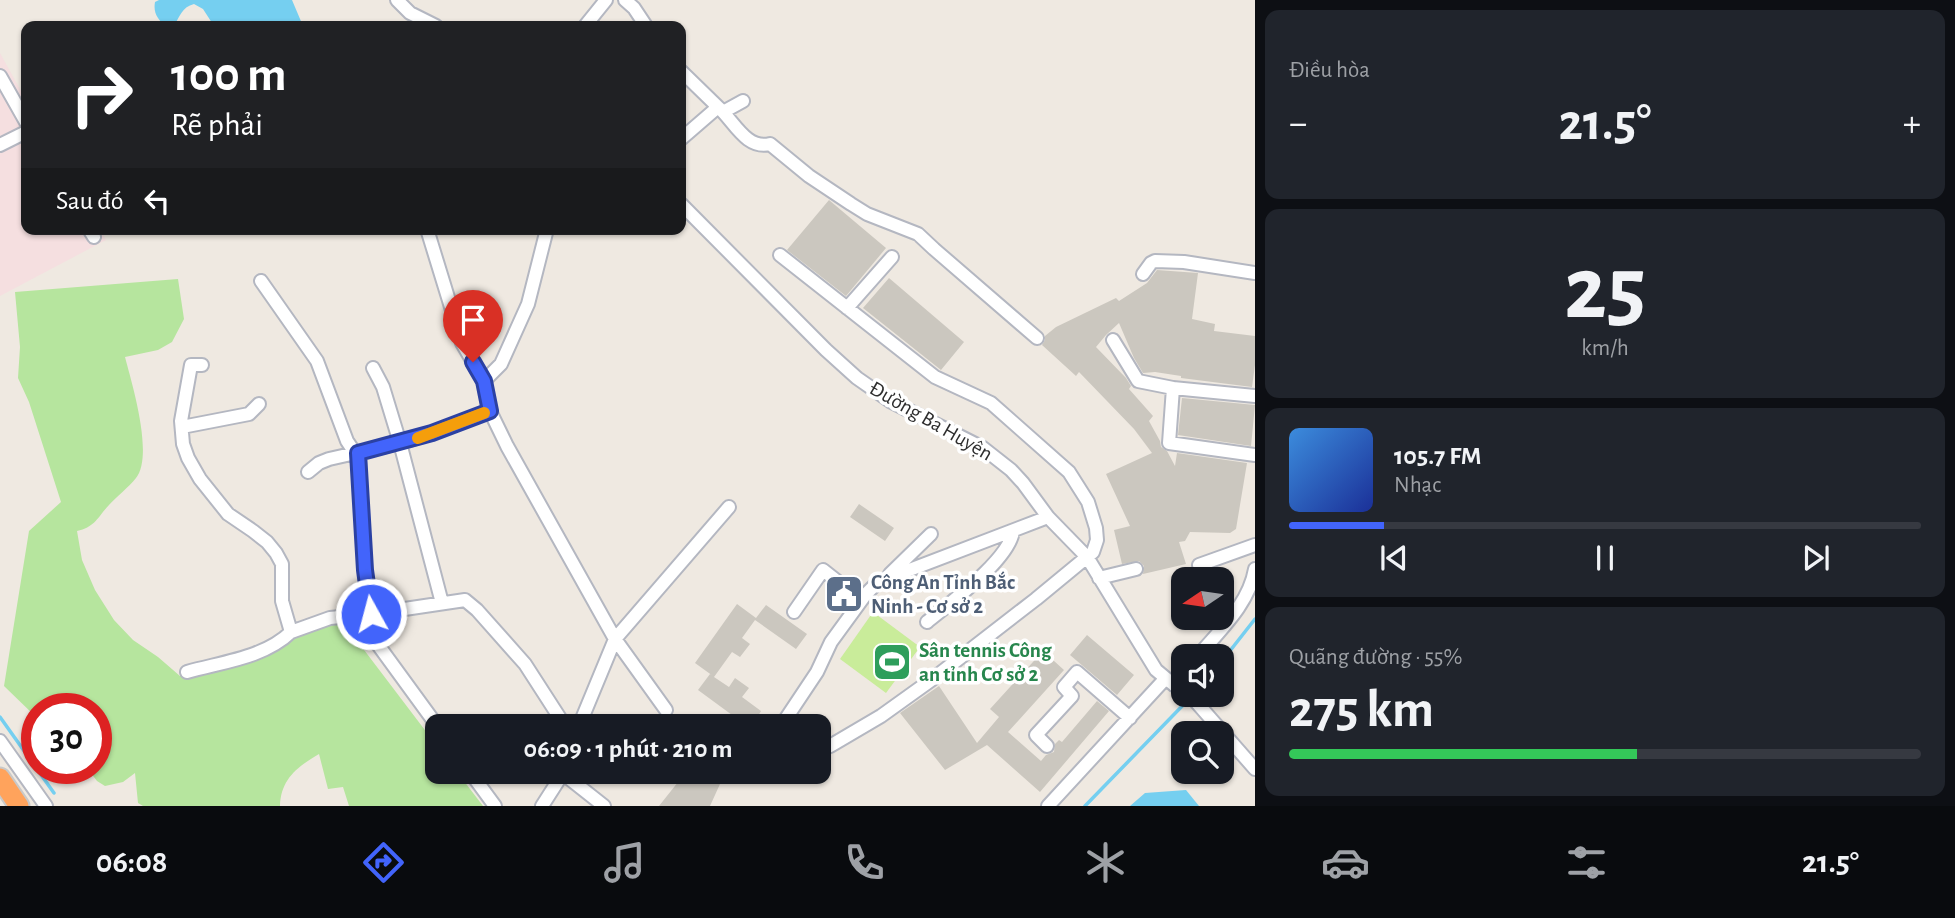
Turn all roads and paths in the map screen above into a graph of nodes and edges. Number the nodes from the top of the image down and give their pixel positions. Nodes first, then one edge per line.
1 (397, 0) edge
2 (606, 0) edge
3 (625, 0) edge
4 (410, 13) junction
5 (417, 21) edge
6 (426, 21) edge
7 (588, 21) edge
8 (643, 21) edge
9 (0, 76) edge
10 (686, 79) edge
11 (743, 101) dead end
12 (721, 110) junction
13 (21, 113) edge
14 (21, 134) edge
15 (686, 135) edge
16 (0, 145) edge
17 (686, 209) edge
18 (429, 235) edge
19 (545, 235) edge
20 (780, 255) dead end
21 (892, 257) dead end
22 (1255, 273) edge
23 (1143, 274) dead end
24 (261, 281) dead end
25 (848, 308) junction
26 (1037, 338) dead end
27 (1114, 340) dead end
28 (202, 365) dead end
29 (373, 368) dead end
30 (484, 381) junction
31 (1173, 388) junction
32 (1255, 396) edge
33 (259, 404) dead end
34 (490, 411) junction
35 (182, 427) junction
36 (401, 443) junction
37 (358, 453) junction
38 (1255, 455) edge
39 (308, 472) dead end
40 (729, 507) dead end
41 (1048, 517) junction
42 (1013, 531) junction
43 (931, 534) dead end
44 (1255, 545) edge
45 (1087, 557) junction
46 (1199, 565) dead end
47 (1136, 569) dead end
48 (1255, 569) edge
49 (1099, 578) junction
50 (885, 579) junction
51 (862, 600) junction
52 (442, 603) junction
53 (794, 612) dead end
54 (371, 614) junction
55 (357, 616) junction
56 (927, 621) dead end
57 (291, 632) junction
58 (615, 639) junction
59 (1208, 644) edge
60 (187, 672) dead end
61 (1171, 682) edge
62 (1171, 686) edge
63 (1200, 707) edge
64 (666, 710) dead end
65 (429, 714) edge
66 (557, 714) edge
67 (584, 714) edge
68 (789, 714) edge
69 (1130, 718) junction
70 (0, 741) edge
71 (831, 745) edge
72 (1047, 746) dead end
73 (1255, 769) edge
74 (0, 778) edge
75 (479, 784) edge
76 (556, 784) edge
77 (576, 784) edge
78 (19, 806) edge
79 (46, 806) edge
80 (495, 806) edge
81 (542, 806) edge
82 (604, 806) edge
83 (1048, 806) edge

1 - 4 street
2 - 7 street
3 - 8 street
4 - 5 street
4 - 6 street
9 - 13 street
10 - 12 street
11 - 12 street
12 - 15 street
12 - 26 street
14 - 16 street
17 - 41 street, Đường Ba Huyện
18 - 30 street
19 - 30 street
20 - 25 street
21 - 25 street
22 - 23 street
24 - 37 street
25 - 45 street
27 - 31 street
28 - 35 street
29 - 36 street
30 - 34 street
31 - 32 street
31 - 38 street
33 - 35 street
34 - 36 street
34 - 58 street
35 - 57 street
36 - 37 street
36 - 52 street
37 - 39 street
37 - 54 street
40 - 58 street
41 - 42 street
41 - 45 street, Đường Ba Huyện
42 - 50 street
42 - 56 street
43 - 50 street
44 - 46 street
45 - 49 street, Đường Ba Huyện
45 - 71 street
47 - 49 street
48 - 59 street
49 - 61 street, Đường Ba Huyện
50 - 51 street
51 - 53 street
51 - 68 street
52 - 54 street
52 - 66 street
54 - 55 street
55 - 57 street
55 - 65 street
57 - 60 street
58 - 64 street
58 - 67 street
62 - 69 street
63 - 73 street
69 - 72 street
69 - 83 street
70 - 79 street
74 - 78 highway
75 - 80 street
76 - 81 street
77 - 82 street

